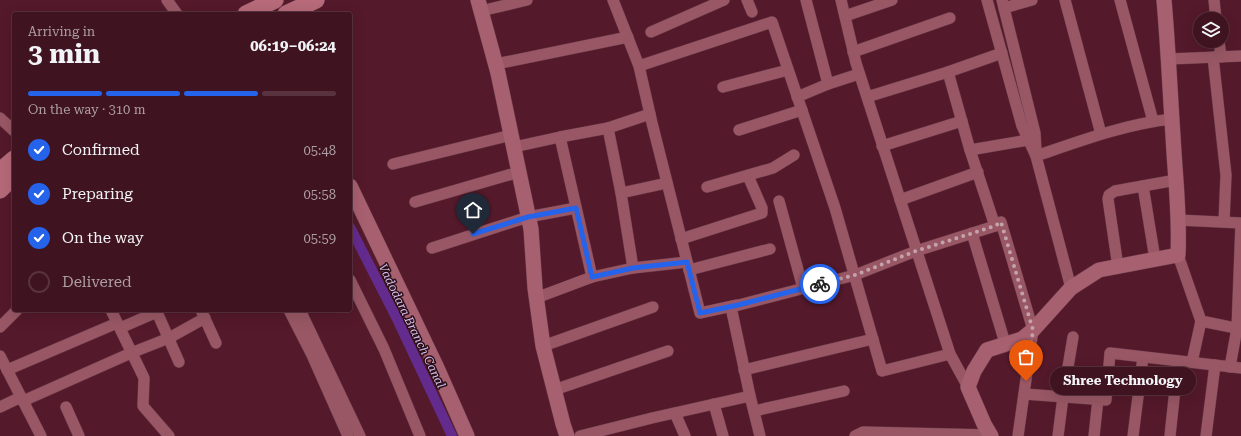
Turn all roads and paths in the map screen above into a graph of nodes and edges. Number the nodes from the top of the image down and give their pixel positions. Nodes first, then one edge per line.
1 (167, 0) edge
2 (275, 0) edge
3 (527, 0) edge
4 (613, 0) edge
5 (724, 0) edge
6 (747, 0) edge
7 (806, 0) edge
8 (841, 0) edge
9 (892, 0) edge
10 (987, 0) edge
11 (1032, 0) edge
12 (1065, 0) edge
13 (1120, 0) edge
14 (1164, 0) edge
15 (1214, 0) edge
16 (308, 2) edge
17 (1003, 4) edge
18 (479, 5) edge
19 (252, 8) edge
20 (176, 12) edge
21 (290, 12) edge
22 (752, 12) dead end
23 (1215, 12) edge
24 (845, 16) junction
25 (950, 18) dead end
26 (651, 32) dead end
27 (628, 37) junction
28 (1218, 48) edge
29 (853, 52) junction
30 (1002, 54) junction
31 (1241, 56) edge
32 (1217, 57) junction
33 (1169, 60) junction
34 (496, 64) junction
35 (639, 66) junction
36 (788, 70) junction
37 (948, 72) junction
38 (859, 74) junction
39 (828, 84) junction
40 (723, 88) dead end
41 (867, 96) junction
42 (797, 97) junction
43 (802, 110) junction
44 (650, 114) junction
45 (0, 118) edge
46 (1172, 119) junction
47 (1153, 121) junction
48 (962, 122) junction
49 (608, 128) junction
50 (12, 129) edge
51 (739, 130) dead end
52 (1101, 134) junction
53 (560, 137) junction
54 (1028, 140) junction
55 (512, 141) junction
56 (882, 146) junction
57 (970, 150) junction
58 (794, 155) dead end
59 (1036, 156) junction
60 (12, 161) edge
61 (393, 164) dead end
62 (0, 171) edge
63 (519, 172) junction
64 (978, 172) junction
65 (748, 176) junction
66 (12, 178) edge
67 (1176, 180) junction
68 (667, 183) junction
69 (1143, 186) junction
70 (707, 187) dead end
71 (0, 190) edge
72 (352, 190) edge
73 (621, 193) junction
74 (900, 200) junction
75 (779, 201) dead end
76 (415, 202) dead end
77 (576, 208) junction
78 (528, 217) junction
79 (1178, 220) junction
80 (1224, 222) junction
81 (995, 226) junction
82 (972, 233) junction
83 (681, 239) junction
84 (432, 248) dead end
85 (770, 249) dead end
86 (916, 251) junction
87 (1178, 255) junction
88 (1155, 259) junction
89 (688, 266) junction
90 (1118, 267) junction
91 (633, 268) junction
92 (855, 275) junction
93 (592, 277) junction
94 (352, 284) edge
95 (802, 288) junction
96 (1071, 288) junction
97 (536, 298) junction
98 (738, 305) junction
99 (653, 307) dead end
100 (15, 312) edge
101 (112, 312) edge
102 (154, 312) edge
103 (156, 312) edge
104 (290, 312) edge
105 (301, 312) edge
106 (203, 314) edge
107 (1201, 321) junction
108 (0, 326) edge
109 (119, 326) junction
110 (1239, 329) edge
111 (1033, 330) junction
112 (1073, 337) dead end
113 (169, 338) junction
114 (873, 338) junction
115 (216, 343) dead end
116 (1005, 343) junction
117 (543, 346) junction
118 (668, 351) dead end
119 (132, 353) junction
120 (950, 354) junction
121 (0, 356) edge
122 (1143, 357) junction
123 (1178, 361) junction
124 (179, 362) dead end
125 (1192, 362) junction
126 (1216, 365) junction
127 (1236, 368) edge
128 (7, 370) junction
129 (744, 370) junction
130 (968, 387) junction
131 (554, 390) junction
132 (844, 391) dead end
133 (1024, 394) junction
134 (750, 396) junction
135 (1062, 397) junction
136 (22, 399) junction
137 (1098, 399) junction
138 (714, 404) junction
139 (0, 407) edge
140 (66, 407) dead end
141 (754, 411) junction
142 (675, 413) junction
143 (41, 436) edge
144 (79, 436) edge
145 (169, 436) edge
146 (348, 436) edge
147 (360, 436) edge
148 (420, 436) edge
149 (467, 436) edge
150 (567, 436) edge
151 (580, 436) edge
152 (685, 436) edge
153 (722, 436) edge
154 (760, 436) edge
155 (855, 436) edge
156 (991, 436) edge
157 (1018, 436) edge
158 (1058, 436) edge
159 (1094, 436) edge
160 (1133, 436) edge
161 (1170, 436) edge
162 (1206, 436) edge

1 - 20 street
2 - 19 main road
3 - 18 street
4 - 27 street
5 - 26 street
6 - 22 street
7 - 39 street
8 - 24 street
9 - 24 street
10 - 30 street
11 - 17 street
12 - 52 street
13 - 47 street
14 - 33 street
15 - 23 street
16 - 21 main road
17 - 59 street
18 - 34 street
24 - 29 street
25 - 29 street
27 - 34 street
27 - 35 street
28 - 32 street
29 - 38 street
30 - 37 street
30 - 54 street
31 - 32 street
32 - 33 street
32 - 80 street
33 - 46 street
34 - 55 street
35 - 36 street
35 - 44 street
36 - 40 street
36 - 42 street
37 - 41 street
37 - 48 street
38 - 39 street
38 - 41 street
39 - 42 street
41 - 56 street
42 - 43 street
43 - 51 street
43 - 92 street
44 - 49 street
44 - 68 street
45 - 50 street
46 - 47 street
46 - 67 street
47 - 52 street
48 - 56 street
48 - 57 street
49 - 53 street
49 - 73 street
52 - 59 street
53 - 55 street
53 - 77 street
54 - 57 street
54 - 59 street
55 - 61 street
55 - 63 street
56 - 74 street
57 - 64 street
58 - 65 street
59 - 96 street
60 - 62 main road
63 - 76 street
63 - 78 street
64 - 74 street
64 - 81 street
65 - 70 street
65 - 83 street
66 - 71 main road
67 - 69 street
67 - 79 street
68 - 73 street
68 - 83 street
69 - 88 street
69 - 90 street
72 - 149 street
73 - 91 street
74 - 86 street
75 - 95 street
77 - 78 street
77 - 93 street
78 - 84 street
78 - 97 street
79 - 80 street
79 - 87 street
80 - 110 street
81 - 82 street
81 - 111 street
82 - 86 street
82 - 116 street
83 - 89 street
85 - 89 street
86 - 92 street
86 - 120 street
87 - 88 street
87 - 107 street
88 - 90 street
89 - 91 street
89 - 98 street
90 - 96 street
91 - 93 street
92 - 95 street
92 - 114 street
93 - 97 street
94 - 148 street
95 - 98 street
96 - 111 street
97 - 117 street
98 - 129 street
99 - 117 street
100 - 108 street
101 - 109 street
102 - 109 street
103 - 113 street
104 - 146 street
105 - 147 street
106 - 113 street
106 - 115 street
107 - 110 street
107 - 125 street
109 - 119 street
109 - 128 street
110 - 127 street
111 - 116 street
111 - 133 street
112 - 135 street
113 - 119 street
113 - 124 street
114 - 120 street
114 - 129 street
116 - 130 street
117 - 131 street
118 - 131 street
119 - 136 street
119 - 145 street
120 - 130 street
121 - 128 street
122 - 123 street
122 - 137 street
122 - 160 street
123 - 125 street
123 - 161 street
125 - 126 street
126 - 127 street
126 - 162 street
128 - 136 street
129 - 134 street
130 - 156 street
131 - 150 street
132 - 141 street
133 - 135 street
133 - 157 street
134 - 138 street
134 - 141 street
135 - 137 street
135 - 158 street
136 - 139 street
136 - 143 street
137 - 159 street
138 - 142 street
138 - 153 street
140 - 144 street
141 - 154 street
142 - 151 street
142 - 152 street
155 - 156 street

